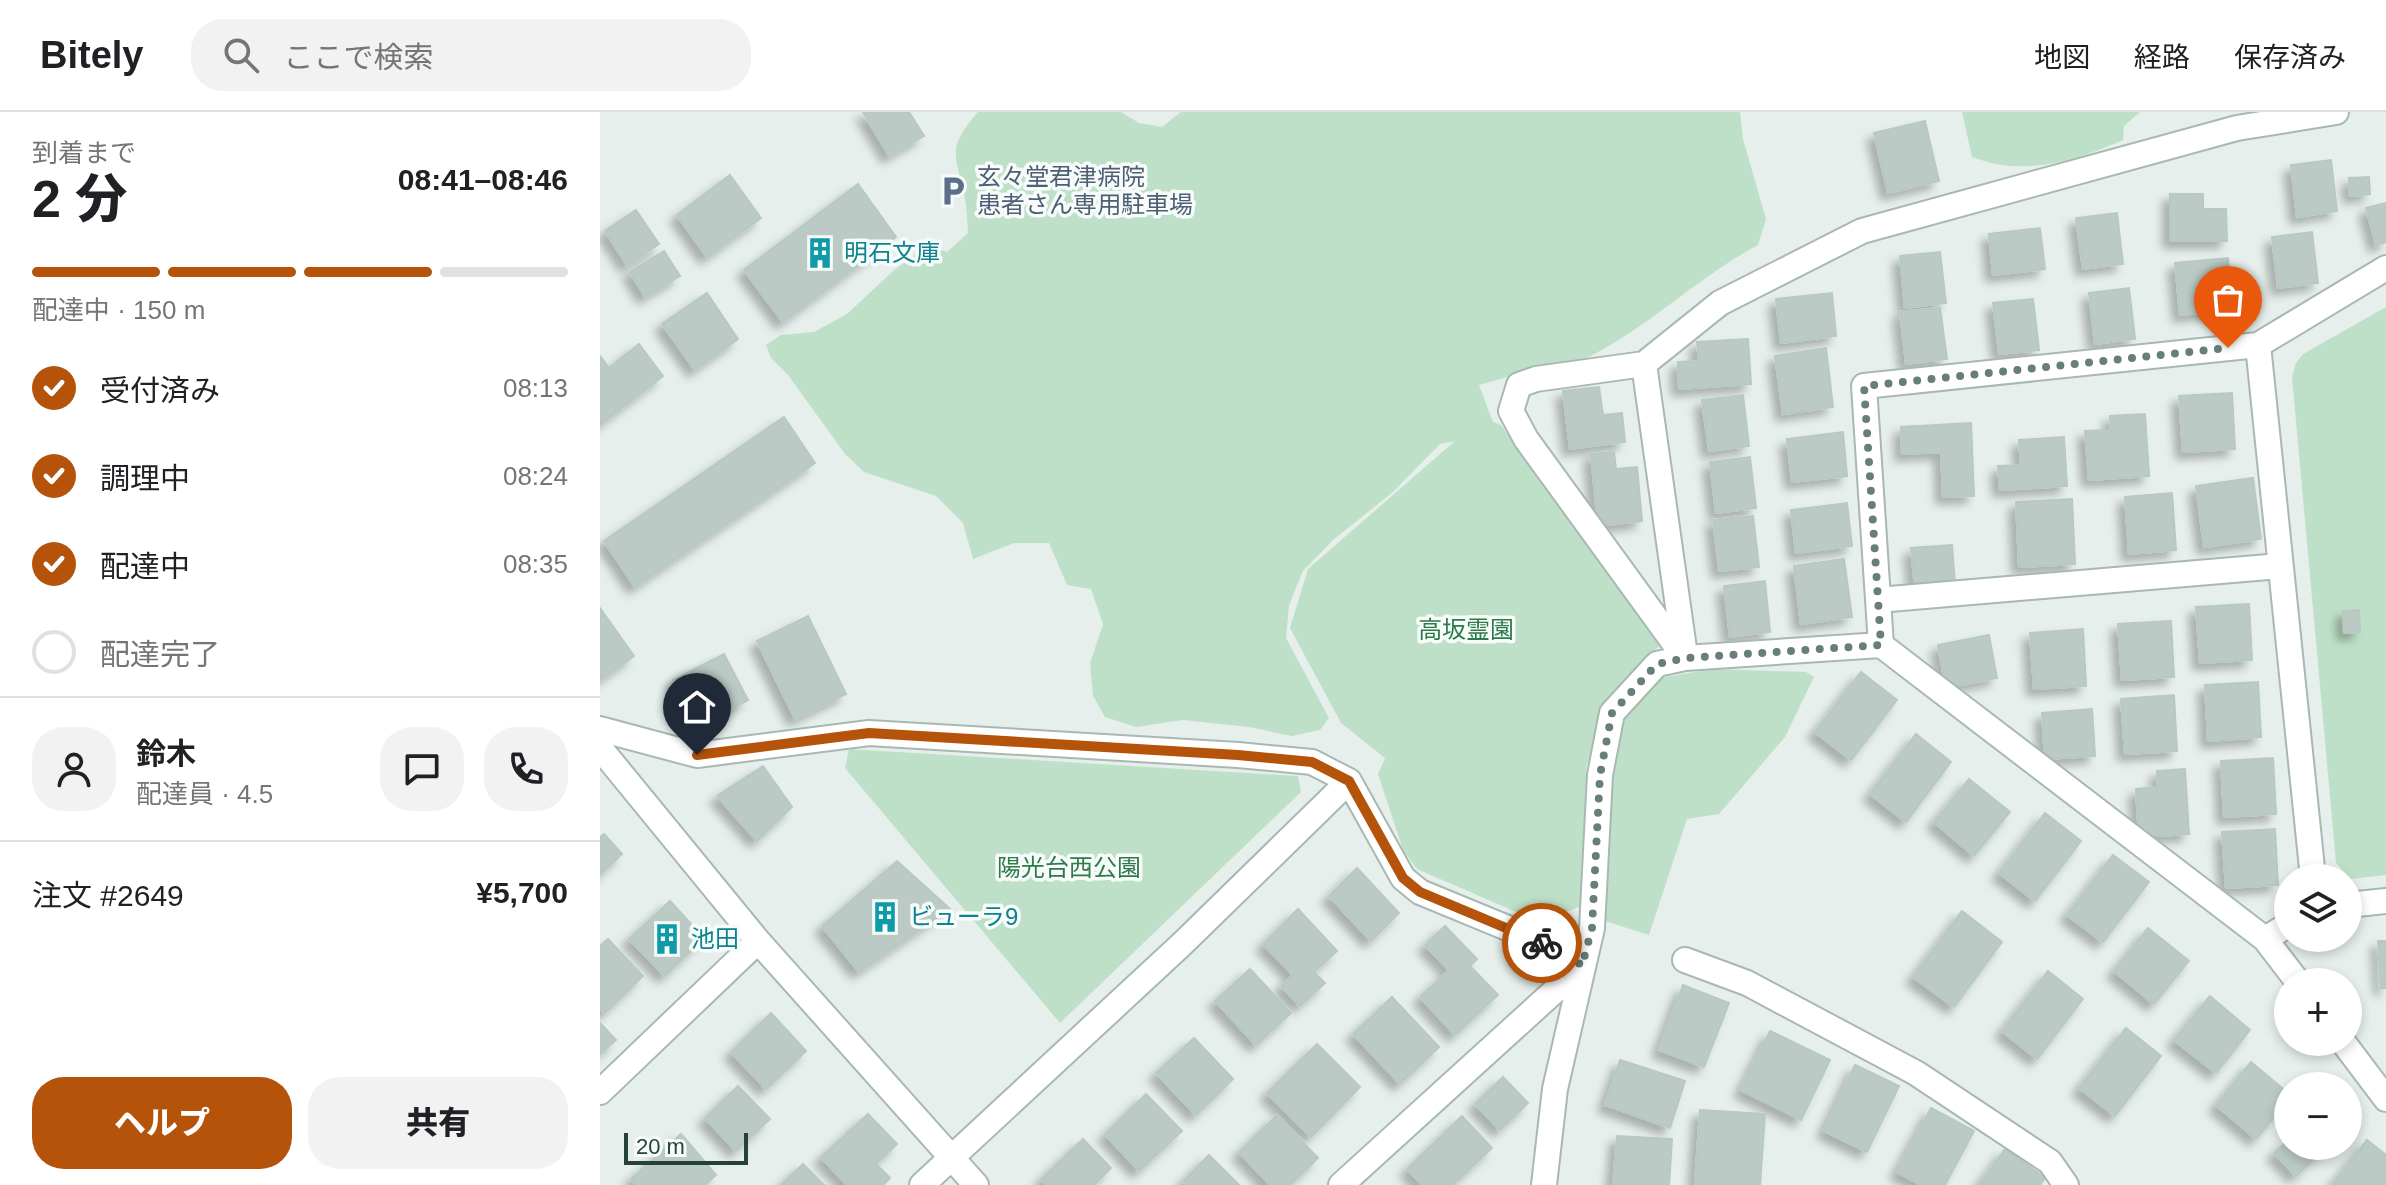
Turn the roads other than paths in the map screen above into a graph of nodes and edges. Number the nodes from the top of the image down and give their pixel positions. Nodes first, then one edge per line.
1 (2336, 112) edge
2 (2235, 120) edge
3 (2386, 268) edge
4 (2258, 345) junction
5 (1644, 364) junction
6 (2280, 566) junction
7 (1878, 600) junction
8 (1881, 645) junction
9 (1685, 658) junction
10 (600, 729) edge
11 (600, 748) edge
12 (1349, 781) junction
13 (2312, 864) edge
14 (2386, 901) edge
15 (2362, 904) edge
16 (2274, 934) edge
17 (2265, 939) junction
18 (758, 941) junction
19 (1685, 960) dead end
20 (1582, 966) junction
21 (2287, 968) edge
22 (2354, 1056) edge
23 (600, 1092) edge
24 (2386, 1099) edge
25 (952, 1157) junction
26 (922, 1185) edge
27 (976, 1185) edge
28 (1341, 1185) edge
29 (1544, 1185) edge
30 (2066, 1185) edge

1 - 2 street
2 - 5 street
3 - 4 street
4 - 6 street
4 - 7 street
5 - 9 street
5 - 9 street
6 - 7 street
6 - 13 street
7 - 8 street
8 - 9 street
8 - 17 street
9 - 20 street
10 - 12 street
11 - 18 street
12 - 20 street
12 - 25 street
14 - 15 street
16 - 17 street
17 - 21 street
18 - 23 street
18 - 25 street
19 - 30 street
20 - 28 street
20 - 29 street
22 - 24 street
25 - 26 street
25 - 27 street

